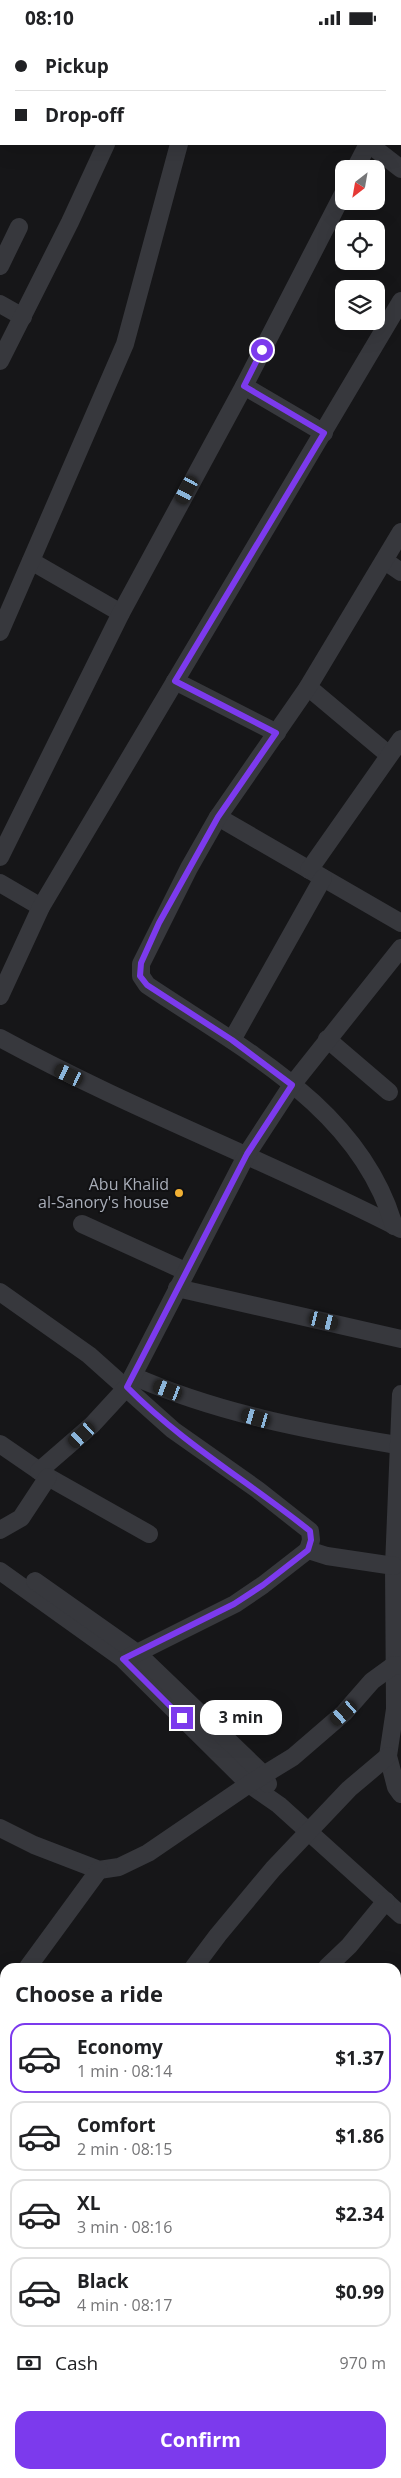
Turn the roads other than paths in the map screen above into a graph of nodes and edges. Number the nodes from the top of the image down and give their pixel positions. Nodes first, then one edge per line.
1 (106, 145) edge
2 (179, 145) edge
3 (375, 145) edge
4 (363, 160) edge
5 (401, 169) edge
6 (335, 209) edge
7 (19, 227) dead end
8 (0, 266) edge
9 (401, 301) edge
10 (0, 304) edge
11 (23, 317) junction
12 (0, 361) edge
13 (244, 386) junction
14 (324, 433) junction
15 (401, 532) edge
16 (31, 561) junction
17 (385, 561) junction
18 (401, 571) edge
19 (120, 613) junction
20 (1, 628) edge
21 (175, 681) junction
22 (308, 687) junction
23 (276, 733) junction
24 (401, 739) edge
25 (389, 755) junction
26 (218, 817) junction
27 (0, 857) edge
28 (316, 874) junction
29 (0, 883) edge
30 (41, 907) junction
31 (401, 923) edge
32 (398, 957) edge
33 (0, 996) edge
34 (0, 1038) edge
35 (327, 1039) junction
36 (232, 1040) junction
37 (292, 1085) junction
38 (389, 1092) dead end
39 (247, 1154) junction
40 (82, 1224) dead end
41 (398, 1227) edge
42 (185, 1271) junction
43 (177, 1287) junction
44 (0, 1292) edge
45 (401, 1339) edge
46 (130, 1382) junction
47 (401, 1394) edge
48 (0, 1444) edge
49 (399, 1453) edge
50 (44, 1474) junction
51 (0, 1530) edge
52 (150, 1534) dead end
53 (308, 1550) junction
54 (396, 1558) edge
55 (0, 1560) edge
56 (0, 1571) edge
57 (130, 1656) junction
58 (397, 1665) edge
59 (388, 1756) junction
60 (256, 1780) junction
61 (401, 1794) edge
62 (0, 1829) edge
63 (308, 1832) junction
64 (99, 1870) junction
65 (386, 1901) junction
66 (401, 1915) edge
67 (31, 1963) edge
68 (197, 1963) edge
69 (331, 1963) edge

1 - 11 street
2 - 16 street
3 - 4 street
3 - 5 street
6 - 13 street
7 - 8 street
9 - 14 street
10 - 11 street
11 - 12 street
13 - 14 street
13 - 19 street
14 - 21 street
15 - 17 street
16 - 19 street
16 - 20 street
17 - 18 street
17 - 22 street
19 - 27 street
21 - 23 street
21 - 30 street
22 - 23 street
22 - 25 street
23 - 26 street
24 - 25 street
25 - 28 street
26 - 28 street
26 - 36 street
28 - 31 street
28 - 36 street
29 - 30 street
30 - 33 street
32 - 35 street
34 - 39 street
35 - 37 street
35 - 38 street
36 - 37 street
37 - 39 street
37 - 41 street
39 - 41 street
39 - 42 street
40 - 42 street
42 - 43 street
43 - 45 street
43 - 46 street
44 - 46 street
46 - 49 street
46 - 50 street
46 - 53 street
47 - 49 street
48 - 50 street
49 - 54 street
50 - 51 street
50 - 52 street
53 - 54 street
53 - 57 street
54 - 58 street
55 - 57 street
56 - 57 street
57 - 60 street
58 - 59 street
58 - 60 street
59 - 61 street
59 - 63 street
60 - 63 street
60 - 64 street
62 - 64 street
63 - 65 street
63 - 68 street
64 - 67 street
65 - 66 street
65 - 69 street

